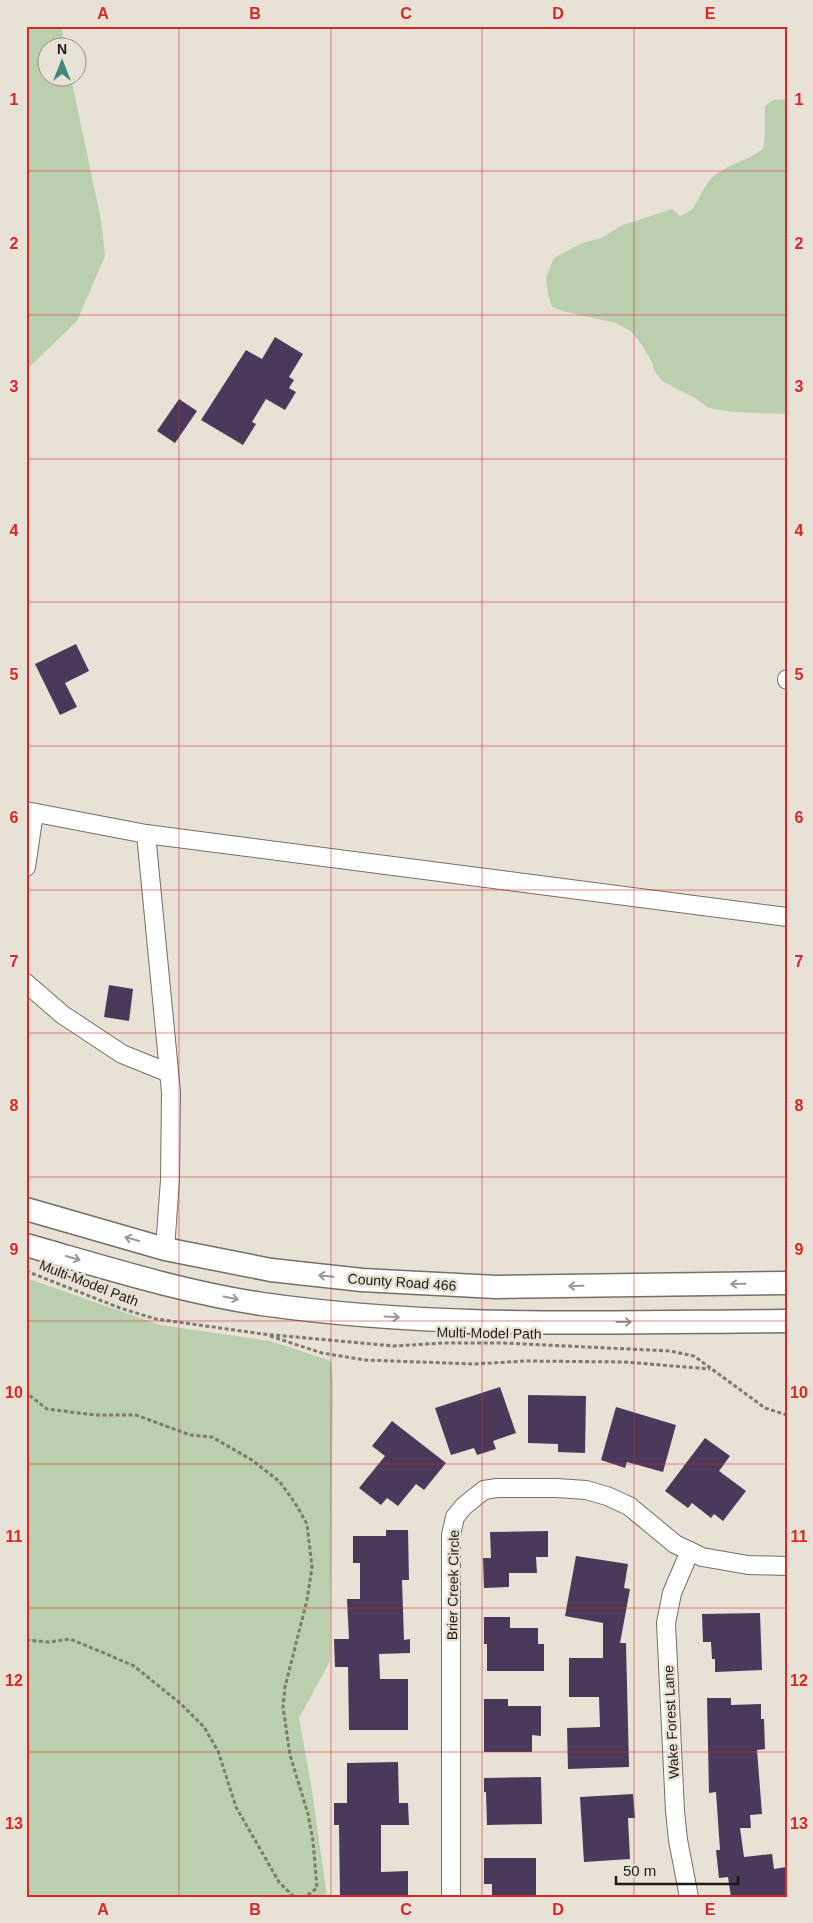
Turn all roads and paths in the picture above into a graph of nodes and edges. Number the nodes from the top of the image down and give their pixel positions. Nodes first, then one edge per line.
1 (30, 812) edge
2 (146, 834) junction
3 (26, 867) edge
4 (787, 917) edge
5 (26, 984) edge
6 (169, 1073) junction
7 (26, 1209) edge
8 (26, 1244) edge
9 (165, 1249) junction
10 (26, 1271) edge
11 (117, 1271) junction
12 (787, 1283) edge
13 (787, 1321) edge
14 (263, 1334) junction
15 (711, 1369) junction
16 (26, 1390) edge
17 (787, 1415) edge
18 (690, 1551) junction
19 (787, 1566) edge
20 (26, 1640) edge
21 (303, 1897) edge
22 (451, 1897) edge
23 (689, 1897) edge

1 - 2 street
1 - 3 street
2 - 4 street
2 - 6 street
5 - 6 street
6 - 9 street
9 -> 7 main road, County Road 466
8 -> 11 main road
9 - 11 main road
12 -> 9 main road, County Road 466
10 - 14 path, Multi-Model Path
11 -> 13 main road
14 - 15 path, Multi-Model Path
14 - 15 path, Multi-Model Path
15 - 17 path, Multi-Model Path
16 - 21 path
18 - 19 street, Brier Creek Circle
18 - 22 street, Brier Creek Circle
18 - 23 street, Wake Forest Lane
20 - 21 path

